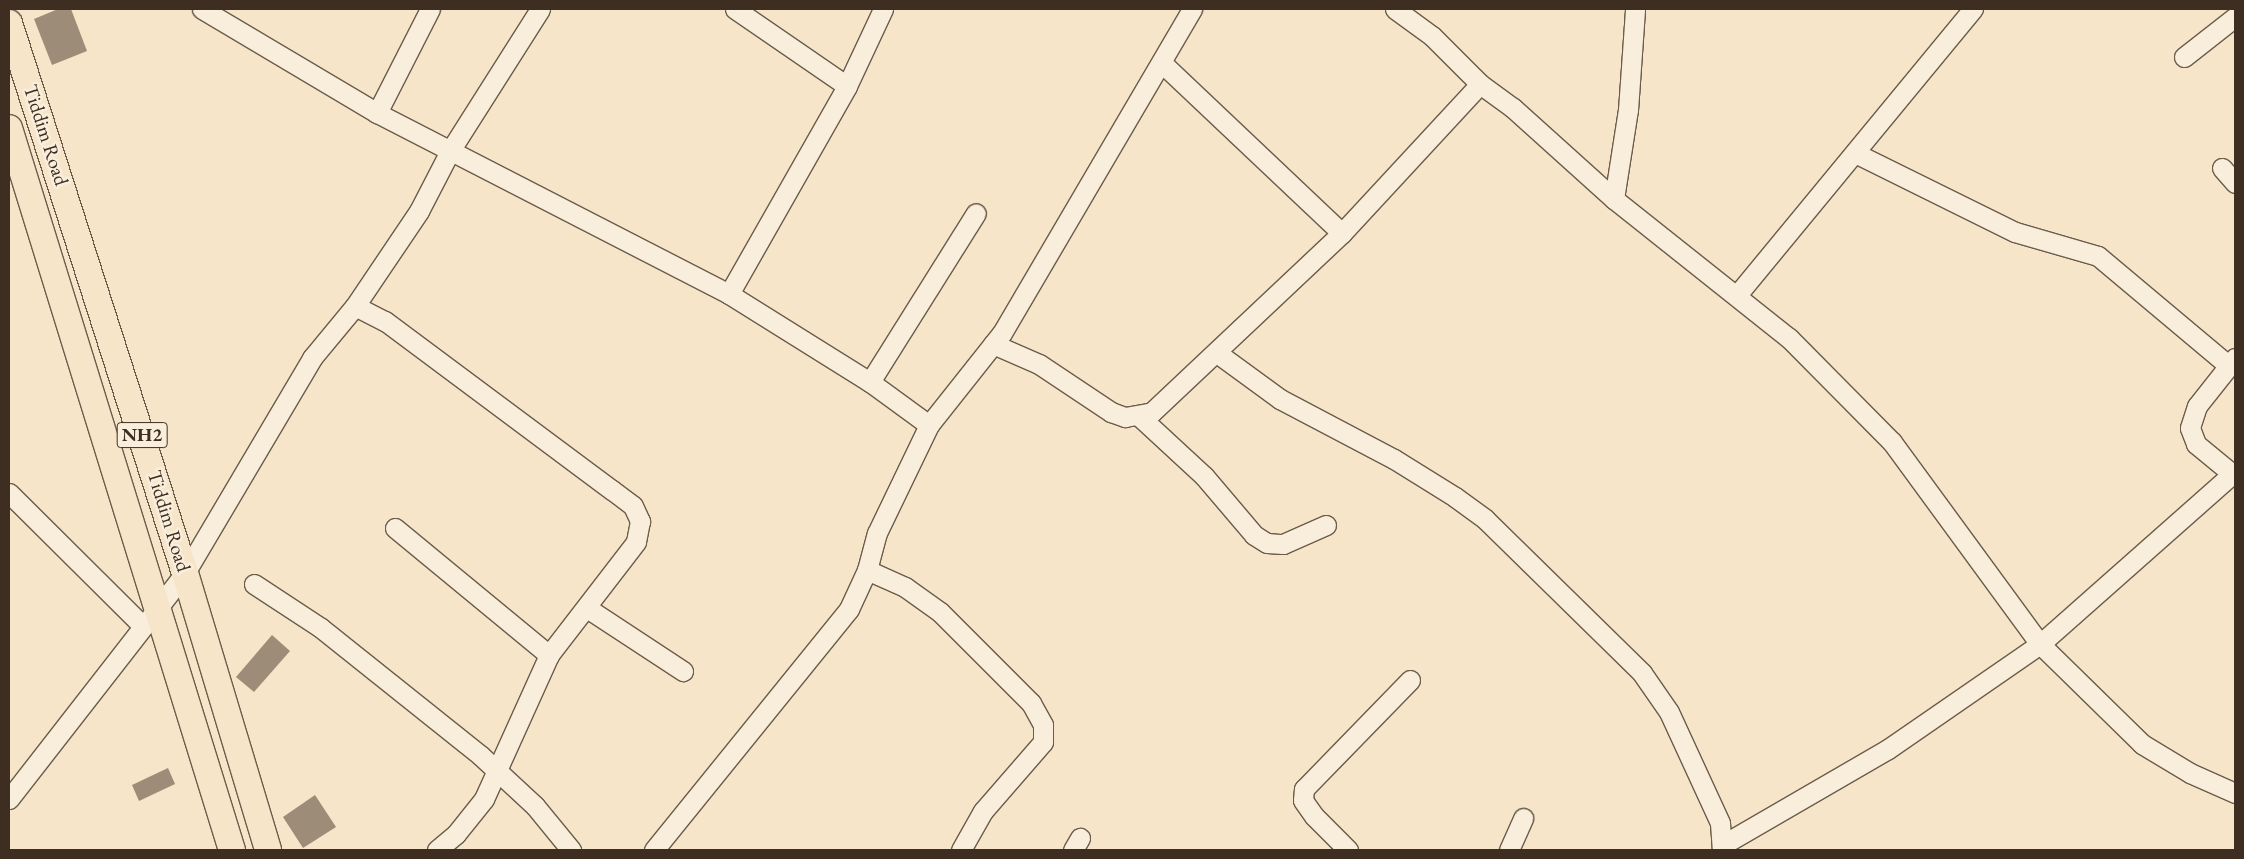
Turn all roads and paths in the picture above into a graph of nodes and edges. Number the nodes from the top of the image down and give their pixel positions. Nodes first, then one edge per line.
1 (202, 9) edge
2 (430, 9) edge
3 (540, 9) edge
4 (735, 9) edge
5 (883, 9) edge
6 (1192, 9) edge
7 (1395, 9) edge
8 (1635, 9) edge
9 (1963, 12) edge
10 (2235, 17) edge
11 (9, 23) edge
12 (2184, 57) dead end
13 (1163, 64) junction
14 (1480, 84) junction
15 (847, 86) junction
16 (377, 113) junction
17 (9, 128) edge
18 (450, 151) junction
19 (1855, 153) junction
20 (2222, 168) dead end
21 (2235, 183) edge
22 (1614, 200) junction
23 (976, 213) dead end
24 (1342, 233) junction
25 (729, 294) junction
26 (1737, 295) junction
27 (355, 306) junction
28 (994, 344) junction
29 (1217, 353) junction
30 (2231, 361) edge
31 (870, 382) junction
32 (1138, 416) junction
33 (929, 426) junction
34 (2234, 475) edge
35 (9, 493) edge
36 (1326, 525) dead end
37 (395, 528) dead end
38 (867, 570) junction
39 (185, 573) junction
40 (254, 584) dead end
41 (587, 608) junction
42 (150, 617) junction
43 (2040, 644) junction
44 (549, 655) junction
45 (683, 671) dead end
46 (1410, 680) dead end
47 (497, 771) junction
48 (2235, 793) edge
49 (9, 799) edge
50 (1523, 818) dead end
51 (1723, 847) edge
52 (232, 850) edge
53 (268, 850) edge
54 (437, 850) edge
55 (571, 850) edge
56 (654, 850) edge
57 (962, 850) edge
58 (1348, 850) edge
59 (1509, 850) edge

1 - 16 street
2 - 16 street
3 - 18 street
4 - 15 street
5 - 15 street
6 - 13 street
7 - 14 street
8 - 22 street
9 - 19 street
10 - 12 street
11 - 39 highway, Tiddim Road / NH2
13 - 24 street
13 - 28 street
14 - 22 street
14 - 24 street
15 - 25 street
16 - 18 street
17 - 42 highway, Tiddim Road / NH2
18 - 25 street
18 - 27 street
19 - 26 street
19 - 30 street
20 - 21 street
22 - 26 street
23 - 31 street
24 - 29 street
25 - 31 street
26 - 43 street
27 - 39 street
27 - 41 street
28 - 32 street
28 - 33 street
29 - 32 street
29 - 51 street
30 - 34 street
31 - 33 street
32 - 36 street
33 - 38 street
34 - 43 street
35 - 42 street
37 - 44 street
38 - 56 street
38 - 57 street
39 - 42 street
39 - 53 highway, Tiddim Road / NH2
40 - 47 street
41 - 44 street
41 - 45 street
42 - 49 street
42 - 52 highway, Tiddim Road / NH2
43 - 48 street
43 - 51 street
44 - 47 street
46 - 58 street
47 - 54 street
47 - 55 street
50 - 59 street

